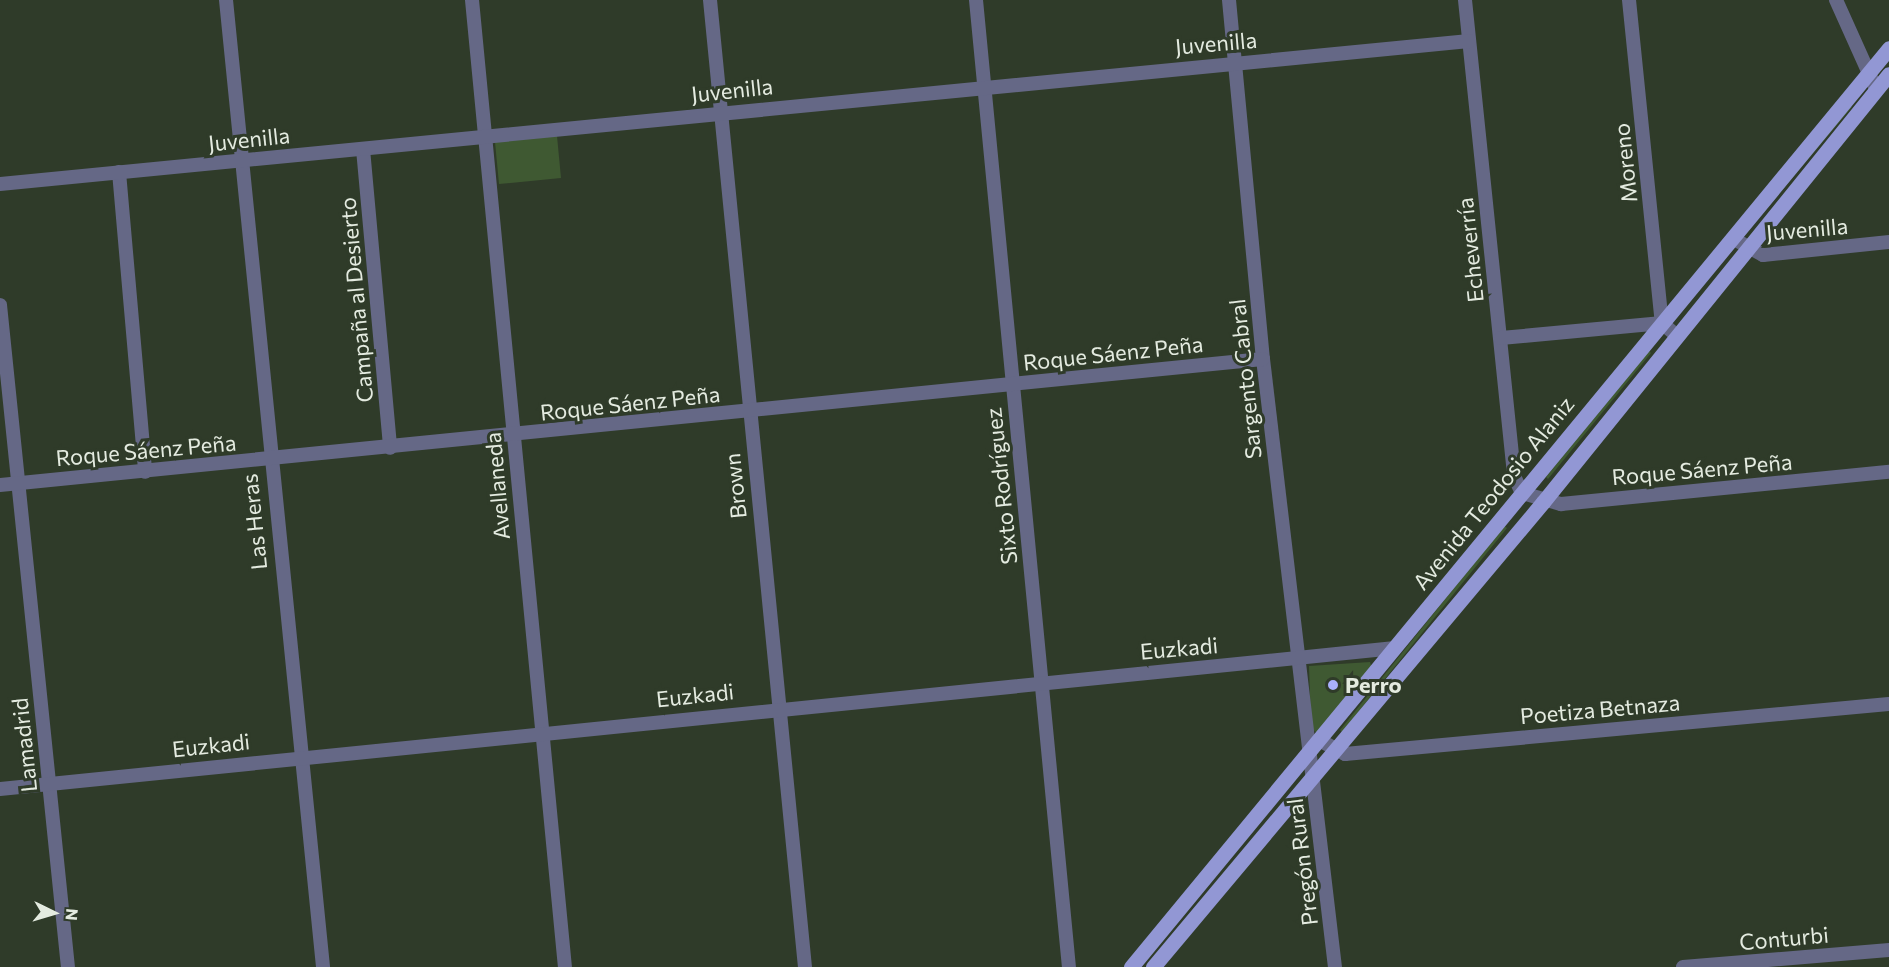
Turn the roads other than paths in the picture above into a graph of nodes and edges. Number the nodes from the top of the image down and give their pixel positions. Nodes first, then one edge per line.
1 (226, 0) edge
2 (472, 0) edge
3 (710, 0) edge
4 (976, 0) edge
5 (1229, 0) edge
6 (1465, 0) edge
7 (1629, 0) edge
8 (1836, 0) edge
9 (1469, 41) junction
10 (1889, 48) edge
11 (1236, 62) junction
12 (1868, 73) junction
13 (1889, 74) edge
14 (983, 86) junction
15 (1876, 89) junction
16 (720, 112) junction
17 (485, 136) junction
18 (363, 148) junction
19 (241, 160) junction
20 (119, 172) junction
21 (0, 184) edge
22 (1734, 239) junction
23 (1889, 242) edge
24 (1746, 249) junction
25 (0, 305) edge
26 (1662, 323) junction
27 (1676, 334) junction
28 (1501, 338) junction
29 (1263, 359) junction
30 (1012, 384) junction
31 (748, 411) junction
32 (513, 436) junction
33 (390, 448) junction
34 (269, 459) junction
35 (146, 472) junction
36 (1889, 472) edge
37 (18, 483) junction
38 (0, 485) edge
39 (1522, 493) junction
40 (1543, 502) junction
41 (1395, 648) junction
42 (1297, 658) junction
43 (1042, 682) junction
44 (1889, 704) edge
45 (778, 708) junction
46 (541, 733) junction
47 (1319, 740) junction
48 (1336, 752) junction
49 (1309, 753) junction
50 (301, 756) junction
51 (1313, 779) junction
52 (49, 785) junction
53 (0, 789) edge
54 (1200, 886) junction
55 (1214, 898) junction
56 (1151, 945) junction
57 (1889, 950) edge
58 (68, 967) edge
59 (323, 967) edge
60 (565, 967) edge
61 (805, 967) edge
62 (1069, 967) edge
63 (1131, 967) edge
64 (1146, 967) edge
65 (1153, 967) edge
66 (1335, 967) edge
67 (1685, 967) edge

1 - 19 street, Las Heras
2 - 17 street, Avellaneda
3 - 16 street, Brown
4 - 14 street, Sixto Rodríguez
5 - 11 street, Sargento Cabral
6 - 9 street, Echeverría
7 - 26 street, Moreno
8 - 12 street
9 - 11 street, Juvenilla
9 - 28 street, Echeverría
10 - 12 main road, Avenida Teodosio Alaniz
11 - 14 street, Juvenilla
11 - 29 street, Sargento Cabral
12 - 15 street
12 - 22 main road, Avenida Teodosio Alaniz
13 - 15 main road, Avenida Teodosio Alaniz
14 - 16 street, Juvenilla
14 - 30 street, Sixto Rodríguez
15 - 24 main road, Avenida Teodosio Alaniz
16 - 17 street, Juvenilla
16 - 31 street, Brown
17 - 18 street, Juvenilla
17 - 32 street, Avellaneda
18 - 19 street, Juvenilla
18 - 33 street, Campaña al Desierto
19 - 20 street, Juvenilla
19 - 34 street, Las Heras
20 - 21 street, Juvenilla
20 - 35 street
22 - 24 street, Juvenilla
22 - 26 main road, Avenida Teodosio Alaniz
23 - 24 street, Juvenilla
24 - 27 main road, Avenida Teodosio Alaniz
25 - 37 street, Lamadrid
26 - 27 street
26 - 28 street
26 - 39 main road, Avenida Teodosio Alaniz
27 - 40 main road, Avenida Teodosio Alaniz
28 - 39 street, Echeverría
29 - 30 street, Roque Sáenz Peña
29 - 42 street, Sargento Cabral
30 - 31 street, Roque Sáenz Peña
30 - 43 street, Sixto Rodríguez
31 - 32 street, Roque Sáenz Peña
31 - 45 street, Brown
32 - 33 street, Roque Sáenz Peña
32 - 46 street, Avellaneda
33 - 34 street, Roque Sáenz Peña
34 - 35 street, Roque Sáenz Peña
34 - 50 street, Las Heras
35 - 37 street, Roque Sáenz Peña
36 - 40 street, Roque Sáenz Peña
37 - 38 street, Roque Sáenz Peña
37 - 52 street, Lamadrid
39 - 40 street, Roque Sáenz Peña
39 - 41 main road, Avenida Teodosio Alaniz
40 - 48 main road, Avenida Teodosio Alaniz
41 - 42 street, Euzkadi
41 - 47 main road, Avenida Teodosio Alaniz
42 - 43 street, Euzkadi
42 - 49 street, Sargento Cabral
43 - 45 street, Euzkadi
43 - 62 street, Sixto Rodríguez
44 - 48 street, Poetiza Betnaza
45 - 46 street, Euzkadi
45 - 61 street, Brown
46 - 50 street, Euzkadi
46 - 60 street, Avellaneda
47 - 48 street
47 - 49 main road, Avenida Teodosio Alaniz
48 - 51 main road, Avenida Teodosio Alaniz
49 - 51 street, Pregón Rural
49 - 54 main road, Avenida Teodosio Alaniz
50 - 52 street, Euzkadi
50 - 59 street, Las Heras
51 - 55 main road, Avenida Teodosio Alaniz
51 - 66 street, Pregón Rural
52 - 53 street, Euzkadi
52 - 58 street, Lamadrid
54 - 55 main road
54 - 56 main road, Avenida Teodosio Alaniz
55 - 65 main road, Avenida Teodosio Alaniz
56 - 63 main road, Avenida Teodosio Alaniz
56 - 64 main road
57 - 67 street, Conturbi

